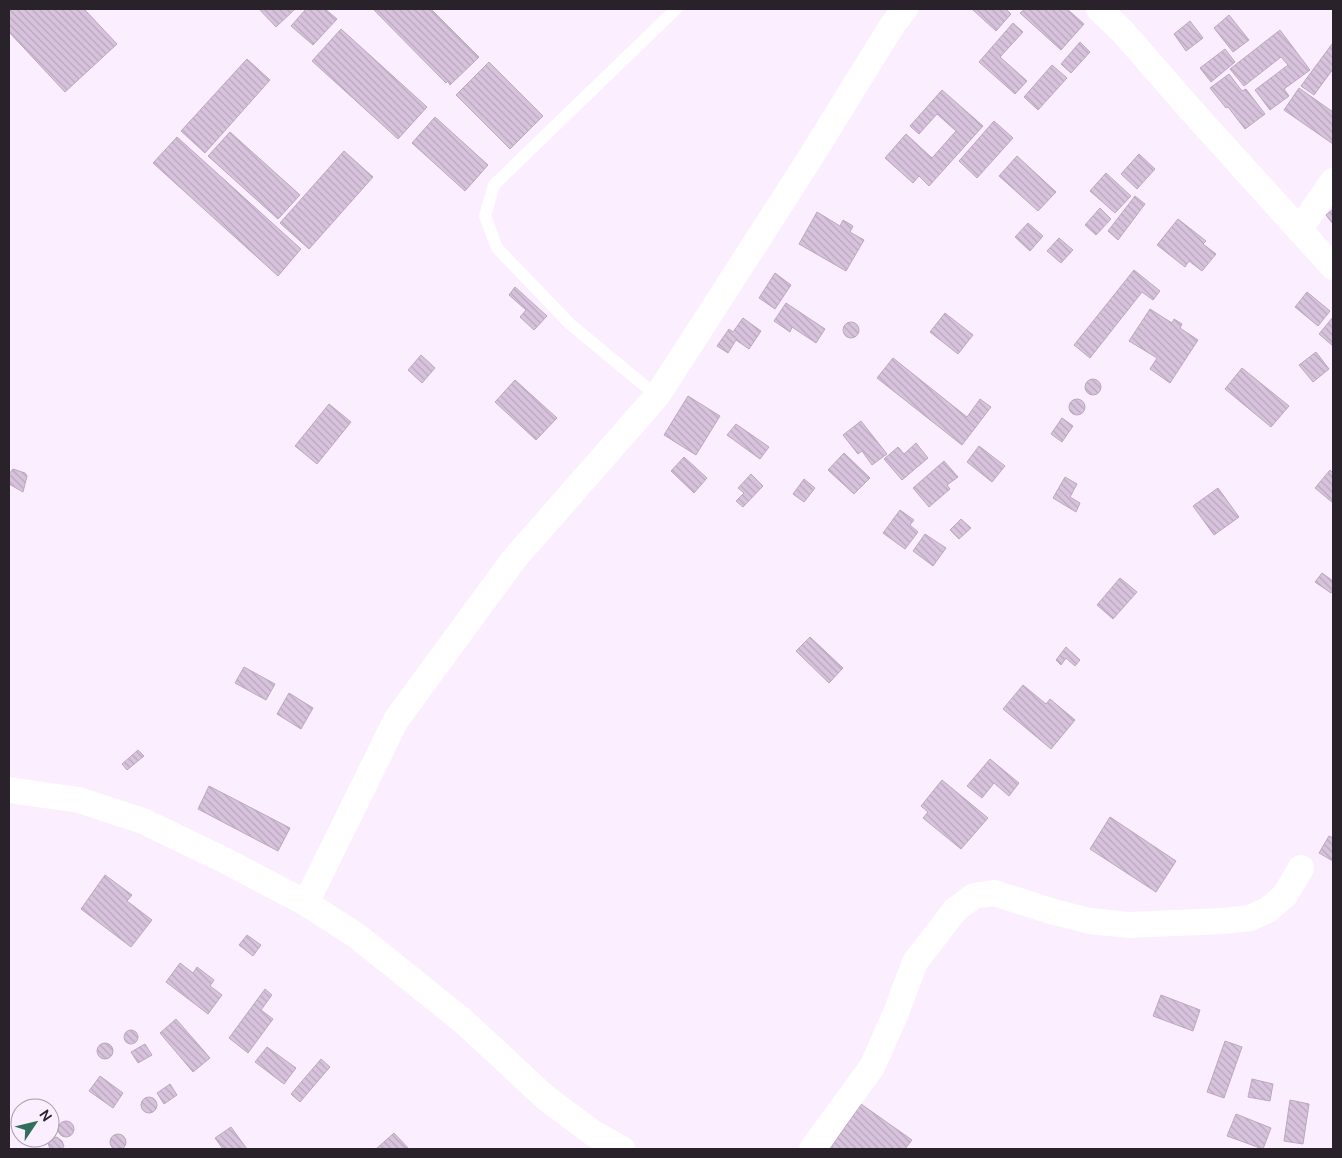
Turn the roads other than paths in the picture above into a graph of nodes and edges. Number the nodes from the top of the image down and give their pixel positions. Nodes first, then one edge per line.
1 (676, 9) edge
2 (905, 9) edge
3 (1099, 9) edge
4 (1333, 181) edge
5 (1299, 230) junction
6 (1333, 267) edge
7 (657, 396) junction
8 (9, 790) edge
9 (1301, 868) dead end
10 (306, 903) junction
11 (622, 1149) edge
12 (812, 1149) edge

1 - 7 lane
2 - 7 street
3 - 5 street
4 - 5 street
5 - 6 street
7 - 10 street
8 - 10 street
9 - 12 street
10 - 11 street

